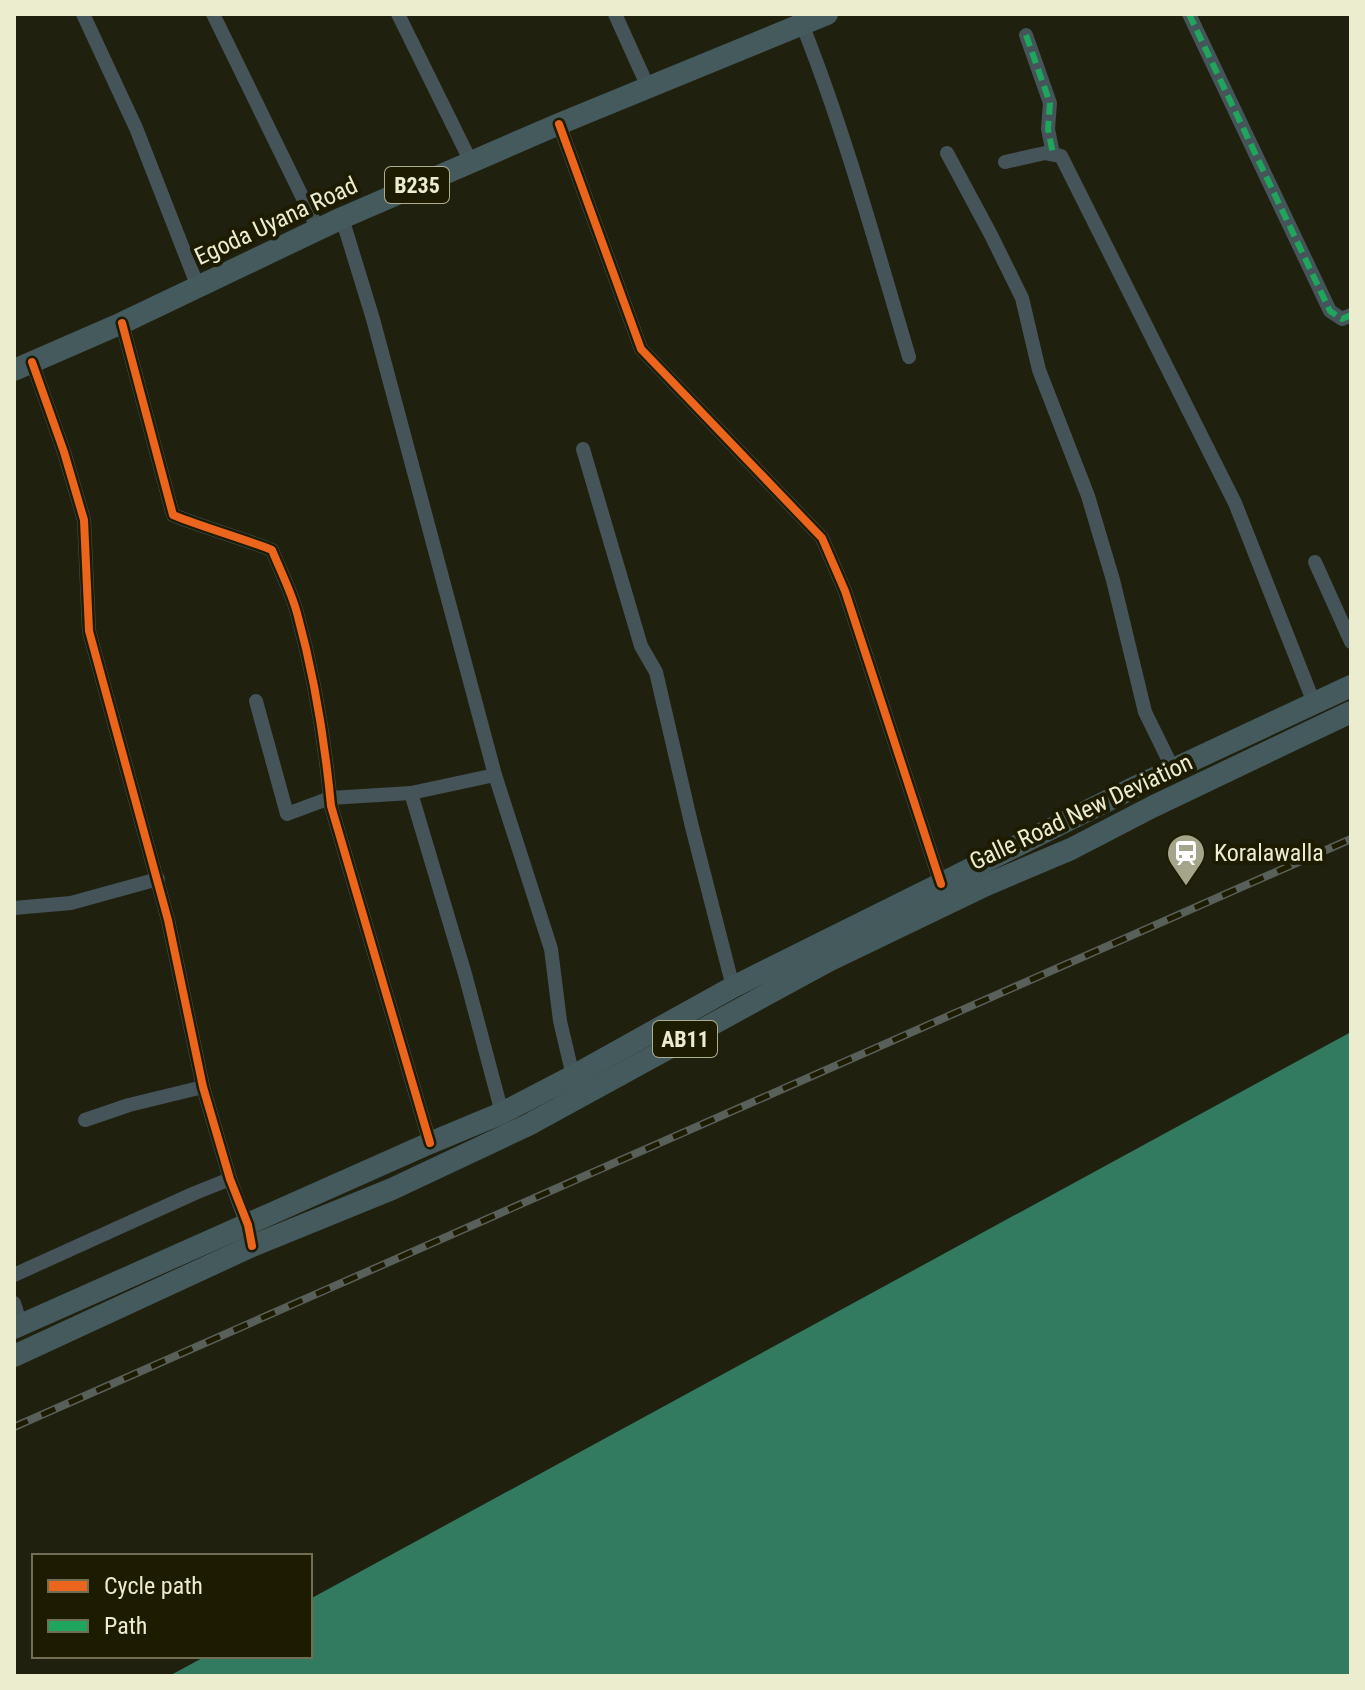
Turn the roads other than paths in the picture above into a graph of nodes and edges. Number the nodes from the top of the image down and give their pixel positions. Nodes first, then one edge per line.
1 (83, 14) edge
2 (213, 14) edge
3 (398, 14) edge
4 (615, 14) edge
5 (827, 14) edge
6 (1189, 14) edge
7 (802, 24) junction
8 (1026, 35) dead end
9 (648, 87) junction
10 (559, 124) junction
11 (947, 153) dead end
12 (1053, 154) junction
13 (471, 162) junction
14 (1005, 162) dead end
15 (342, 218) junction
16 (318, 229) junction
17 (198, 287) junction
18 (1351, 315) edge
19 (122, 323) junction
20 (909, 357) dead end
21 (23, 366) edge
22 (583, 449) dead end
23 (1315, 562) dead end
24 (1351, 642) edge
25 (1351, 686) edge
26 (256, 701) dead end
27 (1314, 703) junction
28 (1351, 712) edge
29 (1173, 769) junction
30 (495, 775) junction
31 (411, 793) junction
32 (330, 798) junction
33 (158, 879) junction
34 (941, 884) junction
35 (14, 908) edge
36 (733, 987) junction
37 (573, 1076) junction
38 (203, 1087) junction
39 (502, 1113) junction
40 (85, 1120) dead end
41 (430, 1143) junction
42 (230, 1179) junction
43 (250, 1236) junction
44 (14, 1275) edge
45 (16, 1319) edge
46 (14, 1356) edge

1 - 17 street
2 - 16 street
3 - 13 street
4 - 9 street
5 - 7 main road, Egoda Uyana Road / B235
6 - 18 street
7 - 9 main road, Egoda Uyana Road / B235
7 - 20 street
8 - 12 street
9 - 10 main road, Egoda Uyana Road / B235
10 - 13 main road, Egoda Uyana Road / B235
10 - 34 street
11 - 29 street
12 - 14 street
12 - 27 street
13 - 15 main road, Egoda Uyana Road / B235
15 - 16 main road, Egoda Uyana Road / B235
15 - 30 street
16 - 17 main road, Egoda Uyana Road / B235
17 - 19 main road, Egoda Uyana Road / B235
19 - 21 main road, Egoda Uyana Road / B235
19 - 32 street
21 - 33 street
22 - 36 street
23 - 24 street
25 - 27 main road, Galle Road New Deviation / AB11
26 - 32 street
27 - 29 main road, Galle Road New Deviation / AB11
28 - 43 main road, Galle Road New Deviation / AB11
29 - 34 main road, Galle Road New Deviation / AB11
30 - 31 street
30 - 37 street
31 - 32 street
31 - 39 street
32 - 41 street
33 - 35 street
33 - 38 street
34 - 36 main road, Galle Road New Deviation / AB11
36 - 37 main road, Galle Road New Deviation / AB11
37 - 39 main road, Galle Road New Deviation / AB11
38 - 40 street
38 - 42 street
39 - 41 main road, Galle Road New Deviation / AB11
41 - 43 main road, Galle Road New Deviation / AB11
42 - 43 street
42 - 44 street
43 - 45 main road, Galle Road New Deviation / AB11
43 - 46 main road, Galle Road New Deviation / AB11

